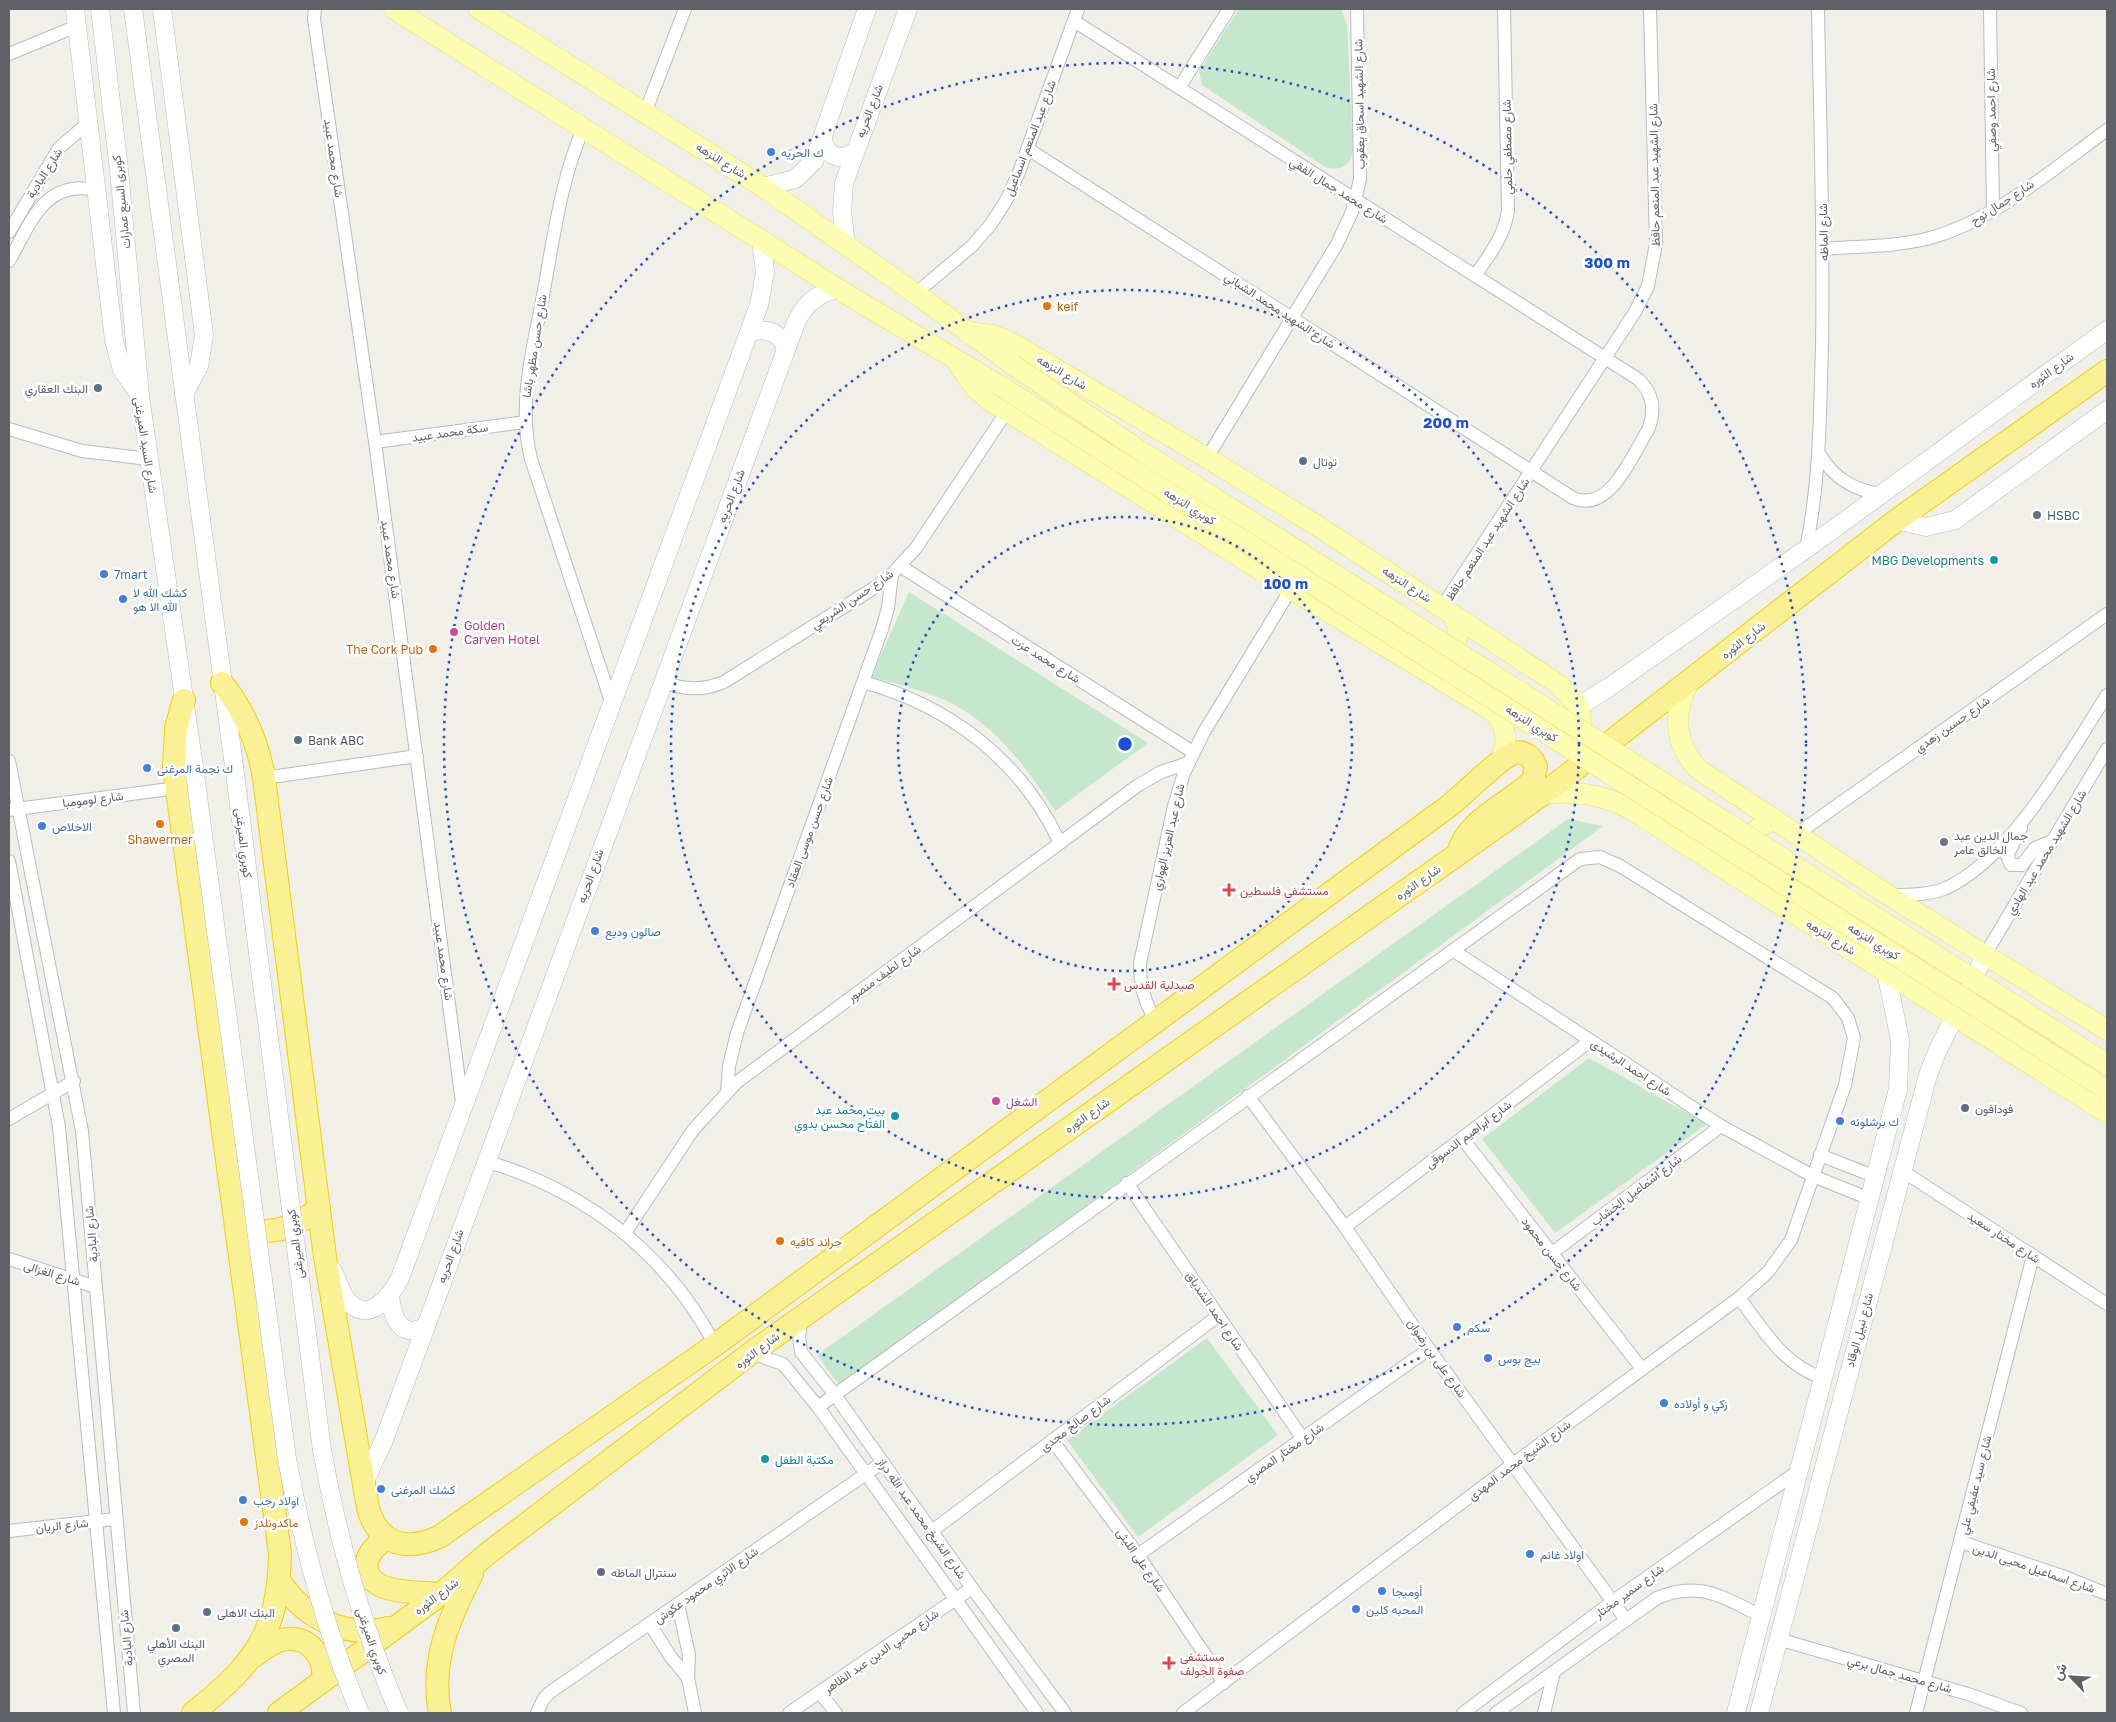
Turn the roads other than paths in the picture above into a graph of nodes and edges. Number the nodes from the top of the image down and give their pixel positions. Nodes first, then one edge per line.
1 (100, 9) edge
2 (133, 9) edge
3 (162, 9) edge
4 (315, 9) edge
5 (394, 9) edge
6 (479, 9) edge
7 (685, 9) edge
8 (867, 9) edge
9 (908, 9) edge
10 (1078, 9) edge
11 (1229, 9) edge
12 (1357, 9) edge
13 (1504, 9) edge
14 (1650, 9) edge
15 (1818, 9) edge
16 (1990, 9) edge
17 (76, 17) edge
18 (1074, 22) junction
19 (9, 54) edge
20 (1179, 88) junction
21 (645, 113) junction
22 (88, 123) junction
23 (583, 129) junction
24 (2107, 130) edge
25 (823, 139) junction
26 (1028, 149) junction
27 (854, 152) junction
28 (763, 187) junction
29 (96, 190) junction
30 (1355, 200) junction
31 (1993, 211) junction
32 (9, 232) edge
33 (761, 240) junction
34 (846, 245) junction
35 (1824, 248) junction
36 (9, 261) edge
37 (1475, 276) junction
38 (839, 289) junction
39 (916, 293) junction
40 (1292, 318) junction
41 (2107, 330) edge
42 (967, 332) junction
43 (749, 333) junction
44 (786, 350) junction
45 (1605, 358) junction
46 (956, 359) junction
47 (2107, 370) edge
48 (184, 394) junction
49 (140, 396) junction
50 (2107, 410) edge
51 (1007, 411) junction
52 (525, 422) junction
53 (9, 429) edge
54 (375, 442) junction
55 (1820, 455) junction
56 (1207, 458) junction
57 (149, 459) junction
58 (1531, 472) junction
59 (1880, 494) junction
60 (1897, 520) junction
61 (1806, 548) junction
62 (896, 570) junction
63 (1291, 589) junction
64 (1448, 610) junction
65 (2107, 614) edge
66 (1417, 666) junction
67 (662, 681) junction
68 (863, 682) junction
69 (222, 683) junction
70 (1688, 684) junction
71 (2107, 695) edge
72 (184, 700) junction
73 (612, 704) junction
74 (1579, 706) junction
75 (2107, 749) edge
76 (417, 756) junction
77 (1191, 757) junction
78 (9, 761) edge
79 (1498, 764) junction
80 (1568, 776) junction
81 (264, 778) junction
82 (177, 788) junction
83 (1543, 794) junction
84 (14, 809) edge
85 (1774, 819) junction
86 (2022, 821) junction
87 (1797, 834) junction
88 (2052, 841) junction
89 (1060, 843) junction
90 (1458, 854) junction
91 (9, 861) edge
92 (1734, 875) junction
93 (1888, 895) junction
94 (1454, 951) junction
95 (1985, 955) junction
96 (1886, 972) junction
97 (1955, 1015) junction
98 (1156, 1020) junction
99 (2107, 1030) edge
100 (1590, 1041) junction
101 (2107, 1064) edge
102 (1900, 1070) junction
103 (1928, 1076) junction
104 (74, 1081) junction
105 (2107, 1090) edge
106 (728, 1091) junction
107 (54, 1092) junction
108 (1248, 1096) junction
109 (462, 1111) junction
110 (2107, 1113) edge
111 (9, 1119) edge
112 (1721, 1126) junction
113 (1462, 1138) junction
114 (1820, 1155) junction
115 (485, 1161) junction
116 (1901, 1170) junction
117 (1813, 1176) junction
118 (1876, 1177) junction
119 (1127, 1183) junction
120 (1870, 1198) junction
121 (319, 1209) junction
122 (236, 1227) junction
123 (1345, 1227) junction
124 (625, 1233) junction
125 (1552, 1253) junction
126 (2033, 1256) junction
127 (325, 1257) junction
128 (9, 1259) edge
129 (74, 1280) junction
130 (96, 1286) junction
131 (390, 1296) junction
132 (1739, 1298) junction
133 (2107, 1304) edge
134 (803, 1316) junction
135 (1218, 1316) junction
136 (423, 1328) junction
137 (715, 1345) junction
138 (1429, 1348) junction
139 (751, 1353) junction
140 (1642, 1370) junction
141 (1822, 1378) junction
142 (835, 1395) junction
143 (818, 1406) junction
144 (1303, 1439) junction
145 (1052, 1440) junction
146 (883, 1462) junction
147 (1513, 1464) junction
148 (1797, 1472) junction
149 (866, 1474) junction
150 (364, 1483) junction
151 (116, 1520) junction
152 (97, 1522) junction
153 (9, 1531) edge
154 (932, 1531) junction
155 (386, 1538) junction
156 (1961, 1542) junction
157 (1138, 1555) junction
158 (478, 1562) junction
159 (2107, 1579) edge
160 (279, 1580) junction
161 (972, 1588) junction
162 (2106, 1593) edge
163 (441, 1594) junction
164 (955, 1600) junction
165 (1612, 1602) junction
166 (678, 1604) junction
167 (1761, 1616) junction
168 (1626, 1620) junction
169 (650, 1624) junction
170 (396, 1626) junction
171 (1778, 1639) junction
172 (254, 1656) junction
173 (1554, 1672) junction
174 (688, 1678) junction
175 (323, 1681) junction
176 (1925, 1681) junction
177 (1224, 1683) junction
178 (820, 1693) junction
179 (1486, 1697) junction
180 (114, 1713) edge
181 (134, 1713) edge
182 (193, 1713) edge
183 (280, 1713) edge
184 (360, 1713) edge
185 (399, 1713) edge
186 (440, 1713) edge
187 (537, 1713) edge
188 (695, 1713) edge
189 (790, 1713) edge
190 (836, 1713) edge
191 (1037, 1713) edge
192 (1065, 1713) edge
193 (1183, 1713) edge
194 (1463, 1713) edge
195 (1497, 1713) edge
196 (1544, 1713) edge
197 (1736, 1713) edge
198 (1759, 1713) edge
199 (1916, 1713) edge
200 (2021, 1713) edge

1 - 49 street, كوبرى السبع عمارات
2 - 48 street
3 - 48 street
4 - 54 street, شارع محمد عبيد
5 - 23 main road
6 - 21 main road, شارع النزهه
7 - 21 street
8 - 25 street
9 - 27 street, شارع الحريه
10 - 18 street, شارع عبد المنعم اسماعيل
11 - 20 street
12 - 30 street, شارع الشهيد اسحاق يعقوب
13 - 37 street, شارع مصطفي حلمي
14 - 45 street, شارع الشهيد عبد المنعم حافظ
15 - 35 street, شارع الماظه
16 - 31 street, شارع احمد وصفي
17 - 19 street
17 - 22 street, شارع السيد الميرغنى
18 - 20 street, شارع محمد جمال الفقي
18 - 26 street, شارع عبد المنعم اسماعيل
20 - 30 street, شارع محمد جمال الفقي
21 - 28 main road, شارع النزهه
22 - 29 street, شارع السيد الميرغنى
22 - 32 street, شارع البادية
23 - 33 main road
23 - 52 street, شارع حسن مظهر باشا
24 - 31 street, شارع جمال نوح
25 - 27 street
25 - 28 street
26 - 39 street, شارع عبد المنعم اسماعيل
26 - 40 street, شارع الشهيد محمد الشباني
27 - 34 street, شارع الحريه
28 - 34 main road, شارع النزهه
29 - 36 street, شارع البادية
29 - 49 street, شارع السيد الميرغنى
30 - 37 street, شارع محمد جمال الفقي
30 - 40 street, شارع الشهيد اسحاق يعقوب
31 - 35 street, شارع جمال نوح
33 - 38 main road
33 - 43 street
34 - 39 main road, شارع النزهه
35 - 55 street, شارع الماظه
37 - 45 street, شارع محمد جمال الفقي
38 - 44 street, شارع الحريه
38 - 46 main road
39 - 42 main road, شارع النزهه
40 - 56 street, شارع الشهيد اسحاق يعقوب
40 - 58 street, شارع الشهيد محمد الشباني
41 - 59 street, شارع الثوره
42 - 56 main road, شارع النزهه
42 - 101 main road, كوبري النزهه, bridge
43 - 44 street
43 - 73 street
44 - 67 street, شارع الحريه
45 - 58 street, شارع الشهيد عبد المنعم حافظ
45 - 58 street, شارع الشهيد عبد المنعم حافظ
46 - 51 main road
46 - 105 main road, كوبري النزهه, bridge
47 - 60 highway, شارع الثوره
48 - 69 street
49 - 57 street, شارع السيد الميرغنى
50 - 60 street
51 - 62 street, شارع حسن الشريعي
51 - 63 main road
52 - 54 street, سكة محمد عبيد
52 - 73 street, شارع حسن مظهر باشا
53 - 57 street
54 - 76 street, شارع محمد عبيد
55 - 59 street
55 - 61 street, شارع الماظه
56 - 64 main road, شارع النزهه
57 - 72 street, شارع السيد الميرغنى
58 - 64 street, شارع الشهيد عبد المنعم حافظ
59 - 61 street, شارع الثوره
60 - 70 highway, شارع الثوره
61 - 74 street, شارع الثوره
62 - 67 street, شارع حسن الشريعي
62 - 68 street, شارع حسن موسى العقاد
62 - 77 street, شارع محمد عزت
63 - 66 main road
63 - 77 street, شارع عبد العزيز الهواري
64 - 66 main road
64 - 74 main road, شارع النزهه
65 - 87 street, شارع حسين زهدي
66 - 79 main road
67 - 115 street, شارع الحريه
68 - 89 street
68 - 106 street, شارع حسن موسى العقاد
69 - 81 highway
69 - 185 street, كوبري الميرغنى, bridge
70 - 80 highway, شارع الثوره
70 - 85 main road
71 - 86 street
72 - 82 highway
72 - 184 street, شارع السيد الميرغنى, bridge
73 - 109 street
74 - 80 main road
75 - 88 street, شارع الشهيد محمد عبد الهادي
76 - 81 street
76 - 109 street, شارع محمد عبيد
77 - 89 street, شارع لطيف منصور
77 - 98 street, شارع عبد العزيز الهواري
78 - 84 street, شارع البادية
79 - 90 highway
79 - 98 highway
80 - 83 highway, شارع الثوره
81 - 121 highway
82 - 84 street, شارع لومومبا
82 - 122 highway
83 - 90 highway, شارع الثوره
83 - 92 main road, شارع النزهه
84 - 104 street, شارع البادية
85 - 87 main road
85 - 92 main road
86 - 88 street
86 - 93 street
87 - 93 main road
88 - 95 street, شارع الشهيد محمد عبد الهادي
89 - 106 street, شارع لطيف منصور
90 - 134 highway, شارع الثوره
91 - 107 street, شارع البادية
92 - 96 main road, شارع النزهه
93 - 95 main road
94 - 100 street, شارع احمد الرشيدى
94 - 108 street, شارع الشيخ محمد المهدى
94 - 114 street, شارع الشيخ محمد المهدى
95 - 97 street, شارع نبيل الوقاد
95 - 99 main road
96 - 97 main road, شارع النزهه
96 - 102 street, شارع نبيل الوقاد
97 - 103 street, شارع نبيل الوقاد
97 - 110 main road, شارع النزهه
98 - 137 highway
100 - 112 street, شارع احمد الرشيدى
100 - 113 street, شارع ابراهيم الدسوقى
102 - 103 street
102 - 118 street, شارع نبيل الوقاد
103 - 116 street, شارع نبيل الوقاد
104 - 107 street
104 - 130 street, شارع البادية
106 - 124 street, شارع لطيف منصور
107 - 111 street
107 - 129 street, شارع البادية
108 - 119 street, شارع الشيخ محمد المهدى
108 - 123 street, شارع على بن رضوان
109 - 131 street
112 - 117 street, شارع احمد الرشيدى
112 - 125 street, شارع اسماعيل الخشاب
113 - 123 street, شارع ابراهيم الدسوقى
113 - 125 street, شارع حسن محمود
114 - 117 street, شارع الشيخ محمد المهدى
114 - 118 street
115 - 124 street
115 - 136 street, شارع الحريه
116 - 126 street, شارع مختار سعيد
116 - 171 street, شارع نبيل الوقاد
117 - 120 street, شارع احمد الرشيدى
117 - 132 street, شارع الشيخ محمد المهدى
118 - 120 street, شارع نبيل الوقاد
119 - 135 street, شارع احمد الشدياق
119 - 142 street, شارع الشيخ محمد المهدى
120 - 141 street, شارع نبيل الوقاد
121 - 122 highway
121 - 127 highway
122 - 160 highway
123 - 138 street, شارع على بن رضوان
124 - 137 street
125 - 140 street, شارع حسن محمود
126 - 133 street, شارع مختار سعيد
126 - 156 street, شارع سيد عفيفي علي
127 - 131 street
127 - 150 highway
128 - 129 street, شارع الغزالى
129 - 130 street, شارع الغزالى
129 - 152 street, شارع البادية
130 - 151 street, شارع البادية
131 - 136 street
132 - 140 street, شارع الشيخ محمد المهدى
132 - 141 street
134 - 139 highway, شارع الثوره
134 - 142 street, شارع الشيخ محمد عبد الله دراز
135 - 144 street, شارع احمد الشدياق
135 - 145 street, شارع صالح مجدى
136 - 150 street, شارع الحريه
137 - 155 highway
138 - 144 street, شارع مختار المصري
138 - 147 street, شارع على بن رضوان
139 - 143 street, شارع الشيخ محمد عبد الله دراز
139 - 158 highway, شارع الثوره
140 - 147 street, شارع الشيخ محمد المهدى
141 - 148 street, شارع نبيل الوقاد
142 - 143 street, شارع الشيخ محمد المهدى
142 - 146 street, شارع الشيخ محمد عبد الله دراز
143 - 149 street, شارع الشيخ محمد عبد الله دراز
144 - 157 street, شارع مختار المصري
145 - 154 street, شارع صالح مجدى
145 - 157 street, شارع على الليثى
146 - 149 street, شارع الاثري محمود عكوش
146 - 154 street, شارع الشيخ محمد عبد الله دراز
147 - 165 street, شارع على بن رضوان
147 - 177 street, شارع الشيخ محمد المهدى
148 - 165 street, شارع سمير مختار
148 - 167 street, شارع نبيل الوقاد
149 - 164 street, شارع الشيخ محمد عبد الله دراز
149 - 166 street, شارع الاثري محمود عكوش
150 - 155 highway
151 - 152 street, شارع الريان
151 - 181 street, شارع البادية
152 - 153 street, شارع الريان
152 - 180 street, شارع البادية
154 - 161 street, شارع الشيخ محمد عبد الله دراز
155 - 163 highway
156 - 162 street, شارع اسماعيل محيى الدين
156 - 176 street, شارع سيد عفيفي علي
157 - 177 street, شارع على الليثى
158 - 163 highway, شارع الثوره
158 - 186 highway
159 - 162 street
160 - 170 highway
160 - 172 highway
161 - 164 street, شارع محيي الدين عبد الظاهر
161 - 192 street, شارع الشيخ محمد عبد الله دراز
163 - 170 highway, شارع الثوره
164 - 178 street, شارع محيي الدين عبد الظاهر
164 - 191 street, شارع الشيخ محمد عبد الله دراز
165 - 168 street, شارع على بن رضوان
165 - 179 street, شارع سمير مختار
166 - 169 street, شارع الاثري محمود عكوش
166 - 174 street
167 - 168 street, شارع سمير مختار
167 - 197 street, شارع نبيل الوقاد
168 - 173 street, شارع سمير مختار
169 - 174 street
169 - 187 street, شارع الاثري محمود عكوش
170 - 175 highway, شارع الثوره
171 - 176 street, شارع محمد جمال برعي
171 - 198 street, شارع نبيل الوقاد
172 - 175 highway
172 - 182 highway
173 - 195 street, شارع سمير مختار
173 - 196 street
174 - 188 street
175 - 183 highway, شارع الثوره
176 - 199 street, شارع سيد عفيفي علي
176 - 200 street, شارع محمد جمال برعي
177 - 193 street, شارع الشيخ محمد المهدى
178 - 189 street, شارع محيي الدين عبد الظاهر
178 - 190 street
179 - 194 street, شارع سمير مختار
179 - 195 street

